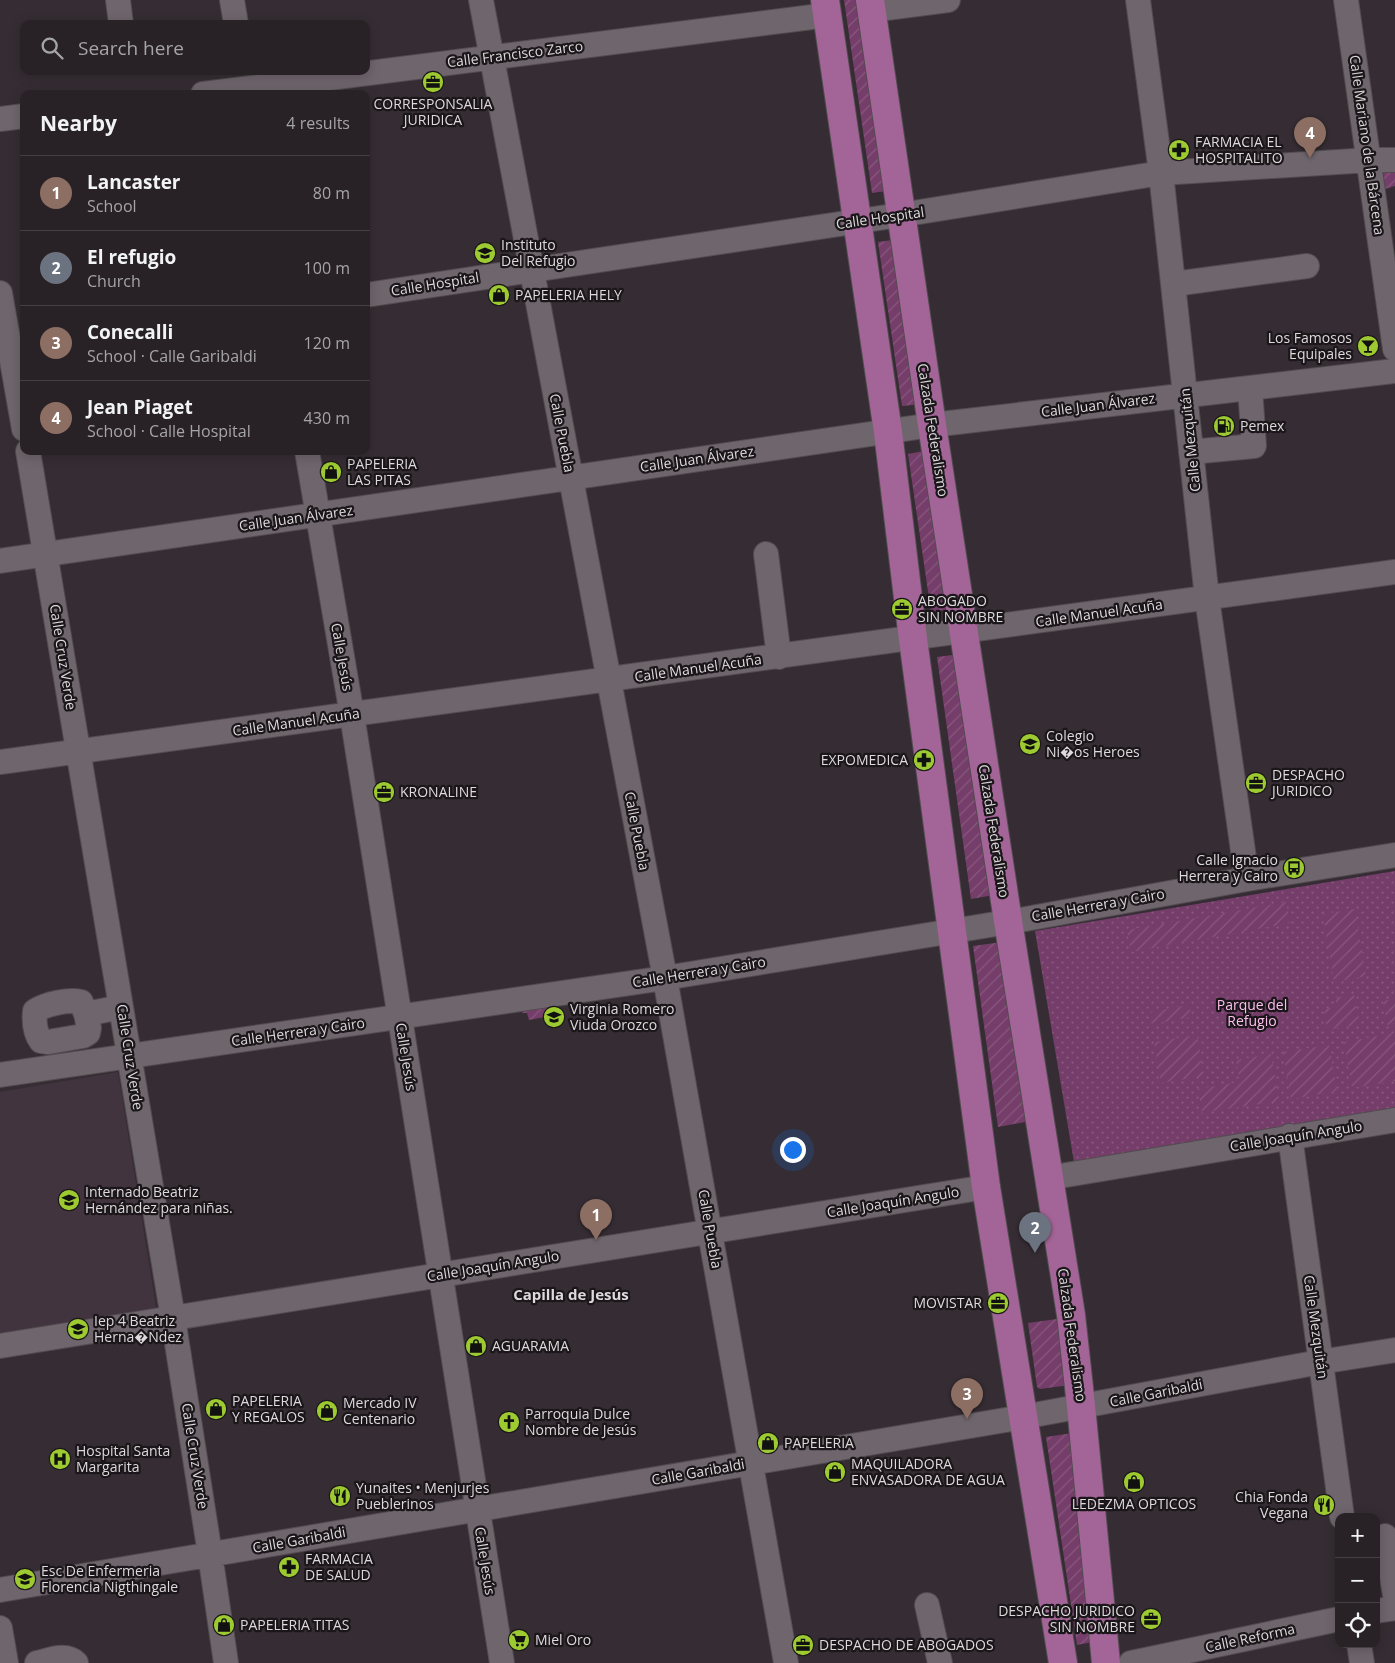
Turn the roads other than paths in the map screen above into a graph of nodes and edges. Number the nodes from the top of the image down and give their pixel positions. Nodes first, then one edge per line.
1 (118, 0) edge
2 (232, 0) edge
3 (481, 0) edge
4 (948, 0) edge
5 (1138, 0) edge
6 (1346, 0) edge
7 (871, 5) edge
8 (826, 7) edge
9 (120, 20) edge
10 (235, 20) edge
11 (492, 56) junction
12 (370, 70) edge
13 (325, 75) edge
14 (246, 84) edge
15 (220, 90) edge
16 (20, 116) edge
17 (0, 119) edge
18 (1370, 160) junction
19 (1395, 160) edge
20 (1161, 173) junction
21 (901, 214) junction
22 (858, 221) junction
23 (1307, 266) dead end
24 (532, 269) junction
25 (1174, 284) junction
26 (0, 293) edge
27 (370, 294) edge
28 (11, 348) edge
29 (1395, 349) edge
30 (1395, 371) edge
31 (1250, 388) junction
32 (1186, 395) junction
33 (20, 404) edge
34 (932, 425) junction
35 (888, 432) junction
36 (1191, 452) junction
37 (29, 455) edge
38 (309, 455) edge
39 (571, 477) junction
40 (318, 514) junction
41 (46, 554) junction
42 (766, 554) dead end
43 (0, 561) edge
44 (1395, 572) edge
45 (1207, 598) junction
46 (963, 632) junction
47 (913, 639) junction
48 (779, 657) junction
49 (609, 680) junction
50 (352, 715) junction
51 (78, 752) junction
52 (0, 762) edge
53 (1395, 855) edge
54 (1247, 879) junction
55 (1008, 921) junction
56 (952, 930) junction
57 (665, 978) junction
58 (121, 1007) junction
59 (86, 1014) dead end
60 (400, 1017) junction
61 (130, 1057) junction
62 (0, 1075) edge
63 (1395, 1120) edge
64 (1290, 1136) junction
65 (1048, 1178) junction
66 (986, 1187) junction
67 (710, 1232) junction
68 (441, 1275) junction
69 (173, 1318) junction
70 (0, 1346) edge
71 (1395, 1350) edge
72 (1320, 1362) junction
73 (1081, 1406) junction
74 (1023, 1417) junction
75 (750, 1463) junction
76 (477, 1509) junction
77 (1341, 1513) edge
78 (1385, 1536) dead end
79 (210, 1554) junction
80 (0, 1590) edge
81 (1395, 1595) edge
82 (927, 1605) dead end
83 (1395, 1608) edge
84 (1380, 1610) edge
85 (1335, 1620) edge
86 (0, 1628) edge
87 (1360, 1648) edge
88 (6, 1663) edge
89 (37, 1663) edge
90 (76, 1663) edge
91 (226, 1663) edge
92 (502, 1663) edge
93 (786, 1663) edge
94 (940, 1663) edge
95 (1063, 1663) edge
96 (1106, 1663) edge
97 (1131, 1663) edge
98 (1362, 1663) edge

1 - 9 street
2 - 10 street
3 - 11 street, Calle Puebla
4 - 7 street
5 - 20 street, Calle Mezquitán
6 - 18 street, Calle Mariano de la Bárcena
7 - 21 main road, Calzada Federalismo
8 - 11 street, Calle Francisco Zarco
8 - 22 main road
11 - 12 street, Calle Francisco Zarco
11 - 24 street, Calle Puebla
13 - 14 street, Calle Francisco Zarco
14 - 15 street, Calle Francisco Zarco
16 - 17 street
18 - 19 street, Calle Hospital
18 - 20 street, Calle Hospital
18 - 29 street, Calle Mariano de la Bárcena
20 - 21 street, Calle Hospital
20 - 25 street, Calle Mezquitán
21 - 22 street, Calle Hospital
21 - 34 main road, Calzada Federalismo
22 - 24 street, Calle Hospital
22 - 35 main road
23 - 25 street
24 - 27 street, Calle Hospital
24 - 39 street, Calle Puebla
25 - 32 street, Calle Mezquitán
26 - 28 street
28 - 33 street
30 - 31 street, Calle Juan Álvarez
31 - 32 street, Calle Juan Álvarez
31 - 36 street
32 - 34 street, Calle Juan Álvarez
32 - 36 street, Calle Mezquitán
34 - 35 street, Calle Juan Álvarez
34 - 46 main road, Calzada Federalismo
35 - 39 street, Calle Juan Álvarez
35 - 47 main road
36 - 45 street, Calle Mezquitán
37 - 41 street, Calle Cruz Verde
38 - 40 street, Calle Jesús
39 - 40 street, Calle Juan Álvarez
39 - 49 street, Calle Puebla
40 - 41 street, Calle Juan Álvarez
40 - 50 street, Calle Jesús
41 - 43 street, Calle Juan Álvarez
41 - 51 street, Calle Cruz Verde
42 - 48 street
44 - 45 street, Calle Manuel Acuña
45 - 46 street, Calle Manuel Acuña
45 - 54 street, Calle Mezquitán
46 - 47 street, Calle Manuel Acuña
46 - 55 main road, Calzada Federalismo
47 - 48 street, Calle Manuel Acuña
47 - 56 main road
48 - 49 street, Calle Manuel Acuña
49 - 50 street, Calle Manuel Acuña
49 - 57 street, Calle Puebla
50 - 51 street, Calle Manuel Acuña
50 - 60 street, Calle Jesús
51 - 52 street, Calle Manuel Acuña
51 - 58 street, Calle Cruz Verde
53 - 54 street, Calle Herrera y Cairo
54 - 55 street, Calle Herrera y Cairo
55 - 56 street, Calle Herrera y Cairo
55 - 65 main road, Calzada Federalismo
56 - 57 street, Calle Herrera y Cairo
56 - 66 main road
57 - 60 street, Calle Herrera y Cairo
57 - 67 street, Calle Puebla
58 - 59 street
58 - 61 street, Calle Cruz Verde
60 - 61 street, Calle Herrera y Cairo
60 - 68 street, Calle Jesús
61 - 62 street, Calle Herrera y Cairo
61 - 69 street, Calle Cruz Verde
63 - 64 street, Calle Joaquín Angulo
64 - 65 street, Calle Joaquín Angulo
64 - 72 street, Calle Mezquitán
65 - 73 main road, Calzada Federalismo
66 - 67 street, Calle Joaquín Angulo
66 - 74 main road
67 - 68 street, Calle Joaquín Angulo
67 - 75 street, Calle Puebla
68 - 69 street, Calle Joaquín Angulo
68 - 76 street, Calle Jesús
69 - 70 street, Calle Joaquín Angulo
69 - 79 street, Calle Cruz Verde
71 - 72 street, Calle Garibaldi
72 - 73 street, Calle Garibaldi
72 - 77 street, Calle Mezquitán
73 - 74 street, Calle Garibaldi
73 - 96 main road, Calzada Federalismo
74 - 75 street, Calle Garibaldi
74 - 95 main road
75 - 76 street, Calle Garibaldi
75 - 93 street, Calle Puebla
76 - 79 street, Calle Garibaldi
76 - 92 street, Calle Jesús
78 - 81 street
79 - 80 street, Calle Garibaldi
79 - 91 street, Calle Cruz Verde
82 - 94 street
83 - 84 street
85 - 97 street, Calle Reforma
86 - 88 street
87 - 98 street
89 - 90 street

